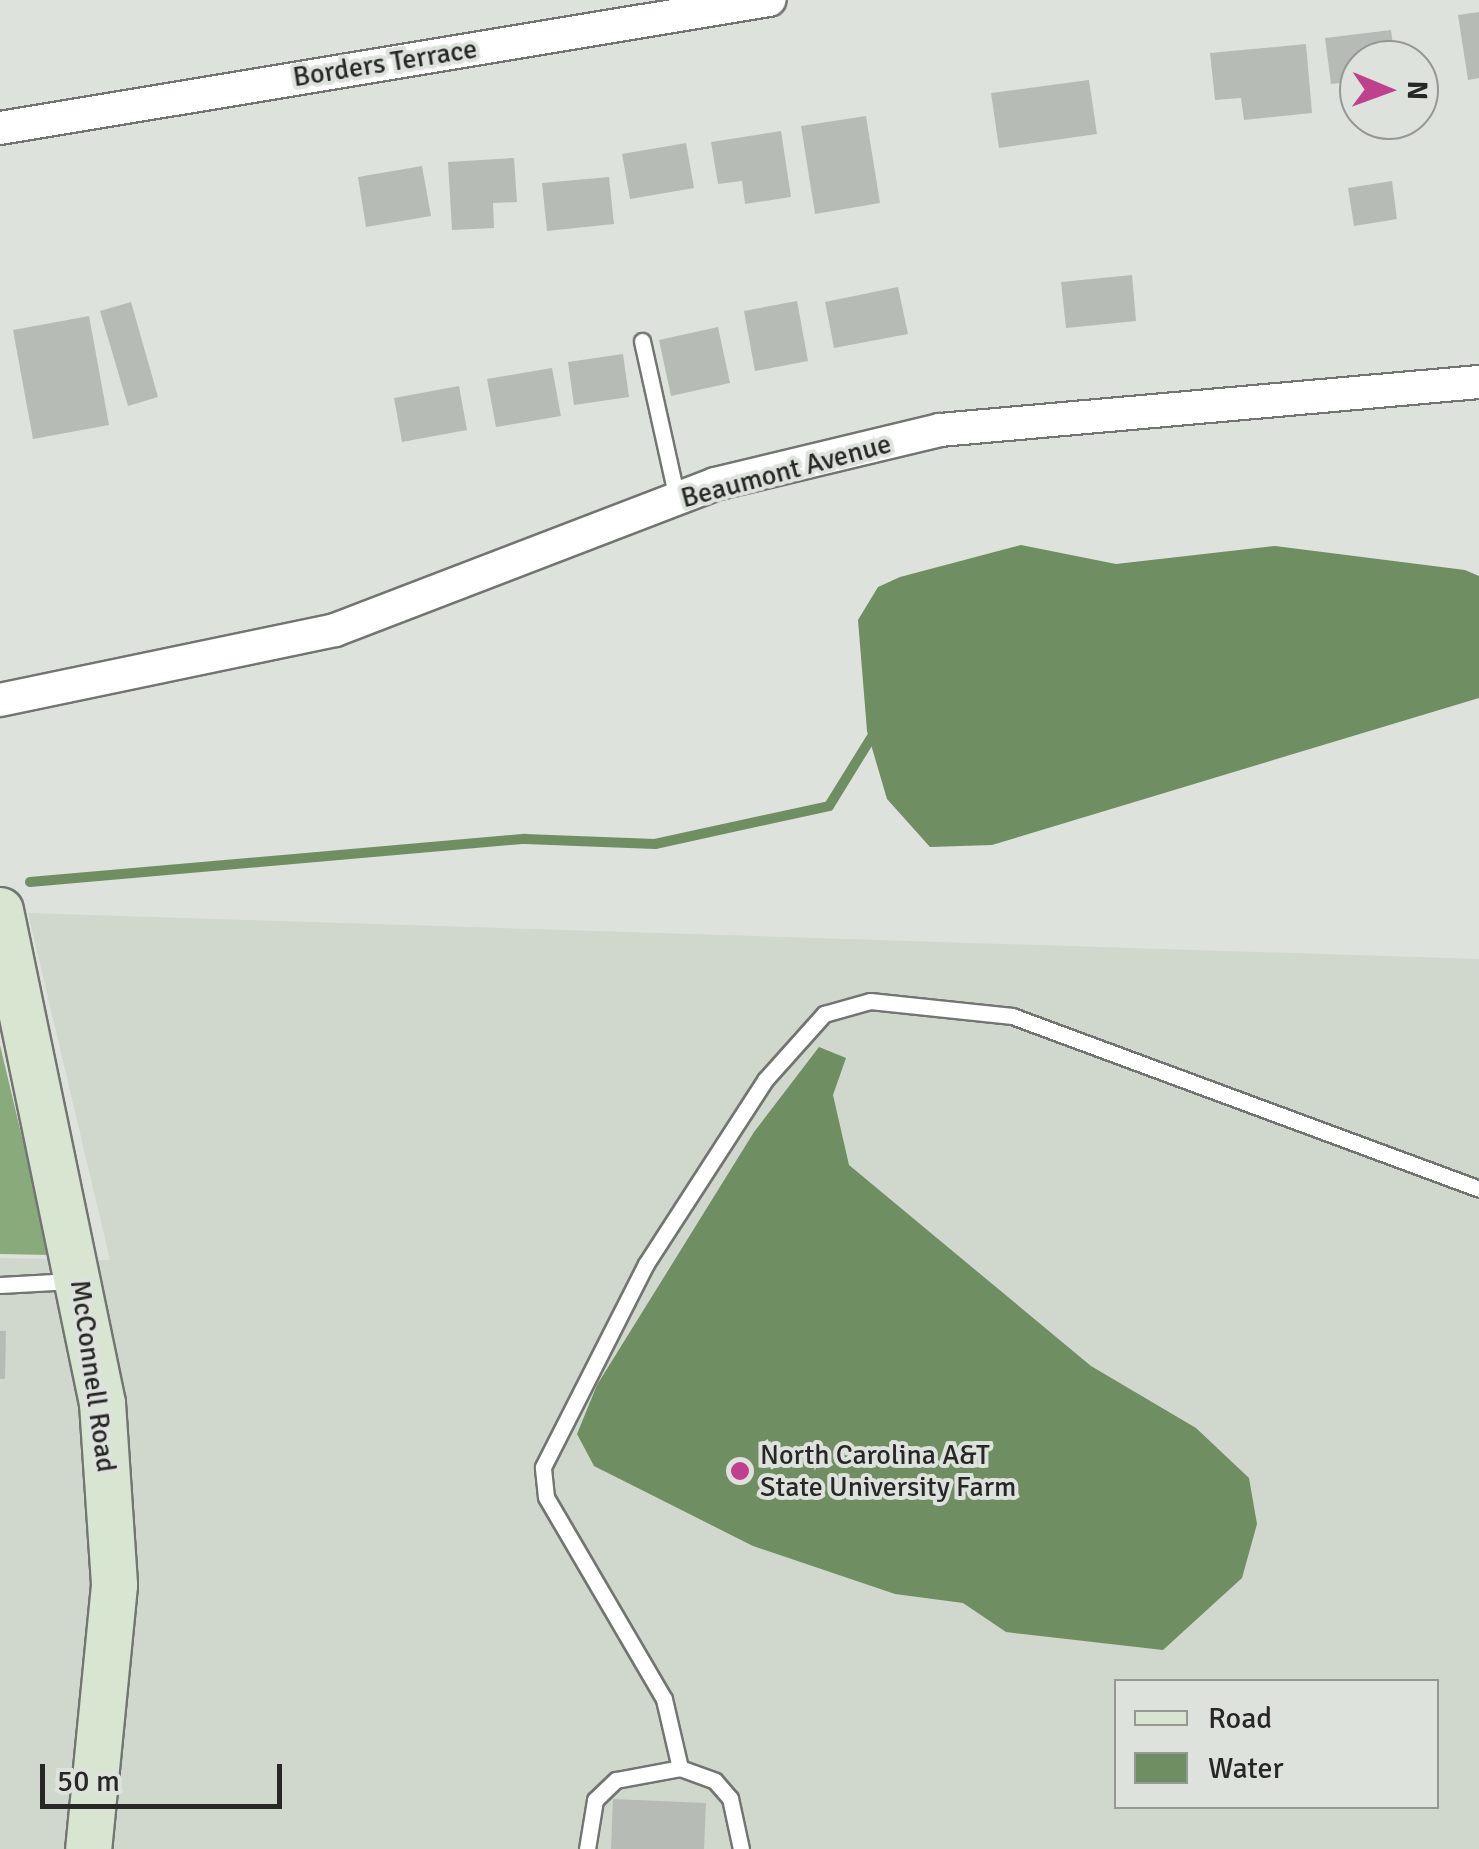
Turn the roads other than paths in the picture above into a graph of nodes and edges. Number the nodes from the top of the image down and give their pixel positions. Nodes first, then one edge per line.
1 (769, 0) edge
2 (0, 128) edge
3 (642, 341) dead end
4 (1479, 382) edge
5 (677, 498) junction
6 (0, 700) edge
7 (0, 910) edge
8 (1479, 1189) edge
9 (81, 1280) junction
10 (0, 1285) edge
11 (680, 1768) junction
12 (88, 1849) edge
13 (587, 1849) edge
14 (741, 1849) edge

1 - 2 street, Borders Terrace
3 - 5 lane
4 - 5 street, Beaumont Avenue
5 - 6 street, Beaumont Avenue
7 - 9 street, McConnell Road
8 - 11 lane
9 - 10 lane
9 - 12 street, McConnell Road
11 - 13 lane
11 - 14 lane

